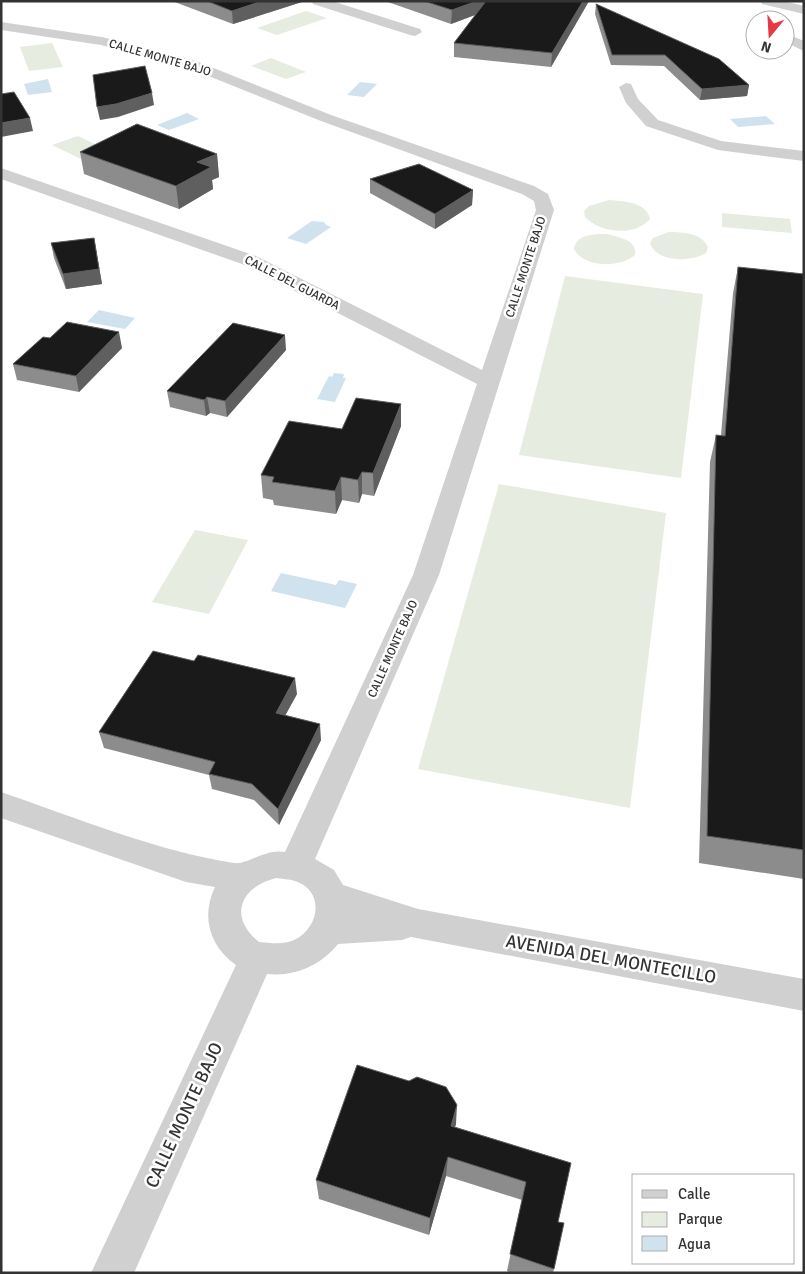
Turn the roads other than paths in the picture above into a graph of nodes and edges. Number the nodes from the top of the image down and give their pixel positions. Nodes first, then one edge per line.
1 (318, 1) edge
2 (764, 5) edge
3 (804, 10) edge
4 (1, 26) edge
5 (414, 32) dead end
6 (626, 87) dead end
7 (804, 156) edge
8 (1, 173) edge
9 (490, 382) junction
10 (1, 805) edge
11 (295, 865) junction
12 (186, 868) junction
13 (242, 878) junction
14 (332, 896) junction
15 (224, 908) junction
16 (418, 924) junction
17 (329, 929) junction
18 (257, 958) junction
19 (804, 995) edge
20 (112, 1273) edge

1 - 5 street
2 - 3 street
4 - 9 street, CALLE MONTE BAJO
6 - 7 street
8 - 9 street, CALLE DEL GUARDA
9 - 11 street, CALLE MONTE BAJO
10 - 12 street
11 - 13 street
11 - 14 street
12 - 13 street
12 - 15 street
13 - 15 street
14 - 16 street, AVENIDA DEL MONTECILLO
14 - 17 street
15 - 18 street
16 - 17 street, AVENIDA DEL MONTECILLO
16 - 19 street, AVENIDA DEL MONTECILLO
17 - 18 street
18 - 20 street, CALLE MONTE BAJO

